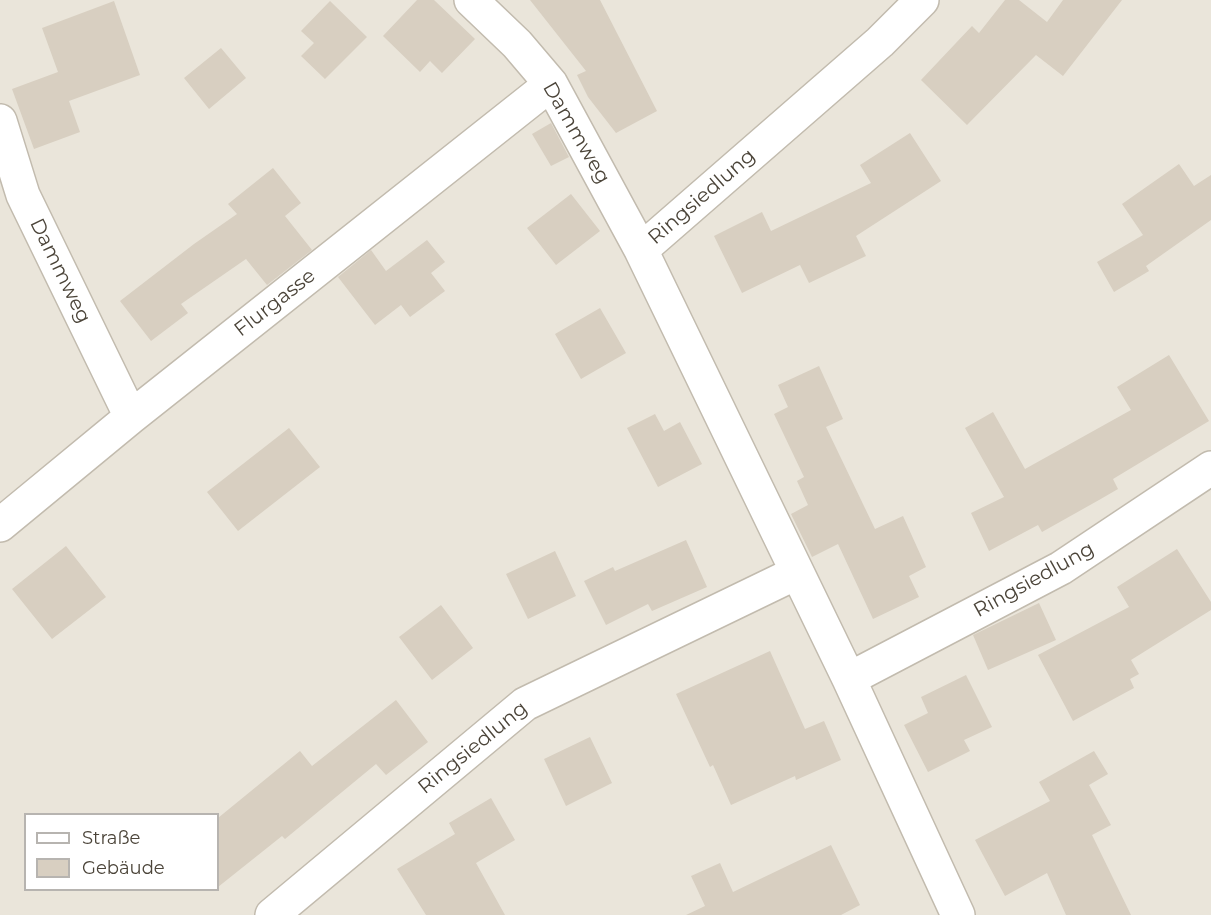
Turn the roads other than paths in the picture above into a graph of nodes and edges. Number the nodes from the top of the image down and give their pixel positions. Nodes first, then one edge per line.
1 (471, 0) edge
2 (922, 0) edge
3 (551, 84) junction
4 (0, 121) edge
5 (641, 250) junction
6 (131, 417) junction
7 (1211, 468) edge
8 (0, 525) edge
9 (796, 573) junction
10 (849, 679) junction
11 (272, 915) edge
12 (958, 915) edge

1 - 3 street, Dammweg
2 - 5 street, Ringsiedlung
3 - 5 street, Dammweg
3 - 6 street, Flurgasse
4 - 6 street, Dammweg
5 - 9 street, Ringsiedlung
6 - 8 street, Flurgasse
7 - 10 street, Ringsiedlung
9 - 10 street, Ringsiedlung
9 - 11 street, Ringsiedlung
10 - 12 street, Ringsiedlung

